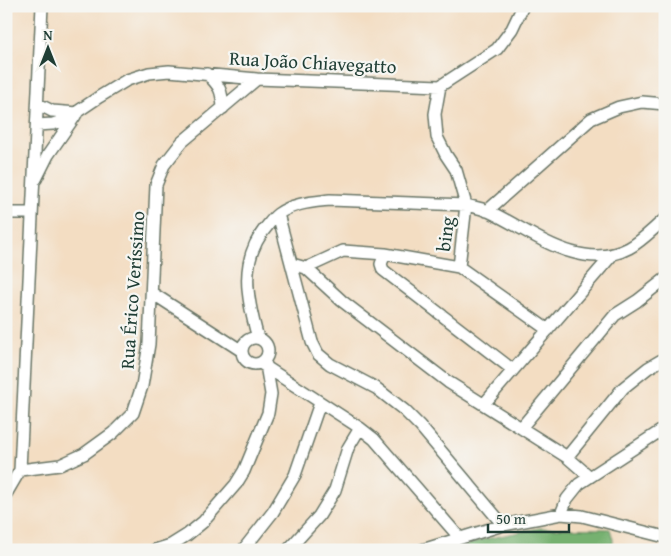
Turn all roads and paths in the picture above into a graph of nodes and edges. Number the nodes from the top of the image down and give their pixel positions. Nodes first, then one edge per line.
1 (42, 6) edge
2 (523, 6) edge
3 (208, 74) junction
4 (257, 79) junction
5 (440, 86) junction
6 (38, 104) junction
7 (665, 104) edge
8 (223, 108) junction
9 (77, 113) junction
10 (37, 125) junction
11 (33, 186) junction
12 (466, 205) junction
13 (487, 211) junction
14 (6, 212) edge
15 (31, 213) junction
16 (278, 214) junction
17 (665, 219) edge
18 (385, 254) junction
19 (614, 254) junction
20 (292, 264) junction
21 (306, 268) junction
22 (458, 268) junction
23 (665, 279) edge
24 (152, 293) junction
25 (548, 330) junction
26 (213, 333) junction
27 (253, 339) junction
28 (242, 351) junction
29 (665, 358) edge
30 (264, 363) junction
31 (513, 370) junction
32 (320, 403) junction
33 (484, 404) junction
34 (360, 428) junction
35 (522, 428) junction
36 (665, 428) edge
37 (567, 457) junction
38 (20, 470) junction
39 (590, 477) junction
40 (6, 494) edge
41 (561, 514) junction
42 (503, 525) junction
43 (459, 537) junction
44 (665, 537) edge
45 (156, 550) edge
46 (243, 550) edge
47 (288, 550) edge
48 (422, 550) edge

1 - 6 street
2 - 5 street
3 - 4 street, Rua João Chiavegatto
3 - 8 street
3 - 9 street, Rua João Chiavegatto
4 - 5 street, Rua João Chiavegatto
4 - 8 street, Rua Érico Veríssimo
5 - 12 street
6 - 9 street
6 - 10 street
7 - 13 street
8 - 24 street, Rua Érico Veríssimo
9 - 10 street, Rua João Chiavegatto
9 - 11 street
10 - 11 street
11 - 15 street
12 - 13 street
12 - 16 street
12 - 22 street, bing
13 - 19 street
14 - 15 street
15 - 38 street
16 - 20 street
16 - 27 street
17 - 19 street
18 - 21 street
18 - 22 street
18 - 31 street
19 - 25 street
20 - 21 street
20 - 42 street
21 - 33 street
22 - 25 street
23 - 35 street
24 - 26 street
24 - 38 street, Rua Érico Veríssimo
25 - 31 street
26 - 27 street
26 - 28 street
27 - 28 street
27 - 30 street
28 - 30 street
29 - 37 street
30 - 32 street
30 - 45 street
31 - 33 street
32 - 34 street
32 - 46 street
33 - 35 street
34 - 43 street
34 - 47 street
35 - 37 street
36 - 39 street
37 - 39 street
38 - 40 street
39 - 41 street
41 - 42 street
41 - 44 street
42 - 43 street
43 - 48 street

